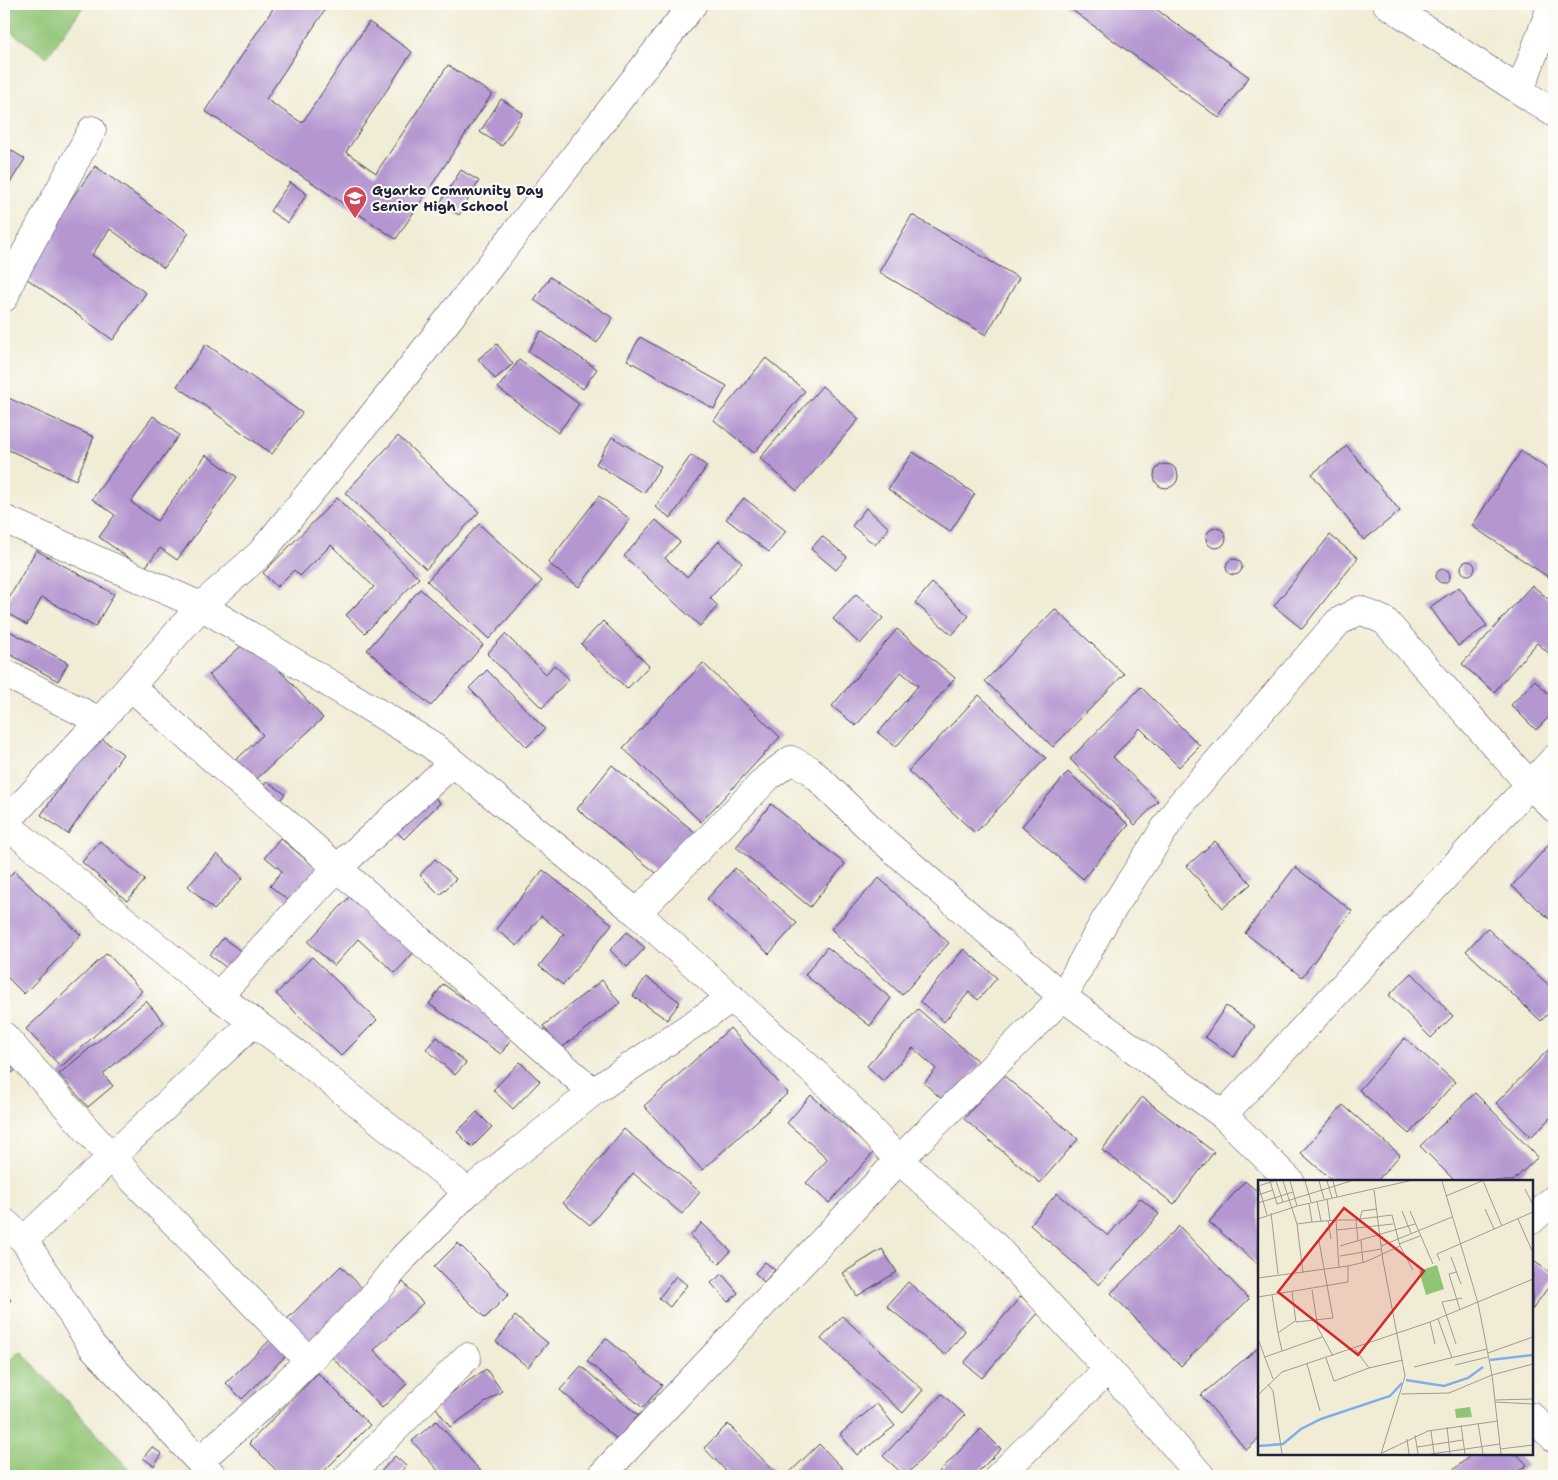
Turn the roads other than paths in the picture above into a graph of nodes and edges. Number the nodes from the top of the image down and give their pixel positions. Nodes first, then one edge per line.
1 (693, 4) edge
2 (1387, 4) edge
3 (1552, 4) edge
4 (1520, 91) junction
5 (1554, 113) edge
6 (92, 130) dead end
7 (4, 298) edge
8 (4, 518) edge
9 (201, 606) junction
10 (4, 673) edge
11 (131, 687) junction
12 (100, 721) junction
13 (1554, 759) edge
14 (453, 763) junction
15 (1530, 785) junction
16 (1554, 808) edge
17 (4, 824) edge
18 (337, 868) junction
19 (637, 913) junction
20 (218, 996) junction
21 (732, 998) junction
22 (1063, 998) junction
23 (254, 1022) junction
24 (4, 1036) edge
25 (593, 1092) junction
26 (1223, 1116) junction
27 (112, 1158) junction
28 (899, 1160) junction
29 (1289, 1180) edge
30 (468, 1192) junction
31 (1554, 1199) edge
32 (1533, 1219) edge
33 (4, 1222) edge
34 (24, 1240) junction
35 (468, 1357) dead end
36 (308, 1360) junction
37 (1108, 1369) junction
38 (1533, 1418) edge
39 (1554, 1438) edge
40 (206, 1468) edge
41 (348, 1476) edge
42 (601, 1476) edge
43 (999, 1476) edge
44 (1201, 1476) edge

1 - 9 street
2 - 4 street
3 - 4 street
4 - 5 street
6 - 7 street
8 - 9 street
9 - 11 street
9 - 14 street
10 - 12 street
11 - 12 street
11 - 18 street
12 - 17 street
13 - 15 street
14 - 18 street
14 - 19 street
15 - 16 street
15 - 22 street
15 - 26 street
17 - 20 street
18 - 20 street
18 - 25 street
19 - 21 street
19 - 22 street
20 - 23 street
21 - 25 street
21 - 28 street
22 - 26 street
22 - 28 street
23 - 27 street
23 - 30 street
24 - 27 street
25 - 30 street
26 - 29 street
27 - 34 street
27 - 36 street
28 - 37 street
28 - 42 street
30 - 36 street
31 - 32 street
33 - 34 street
34 - 40 street
35 - 41 street
36 - 40 street
37 - 43 street
37 - 44 street
38 - 39 street

